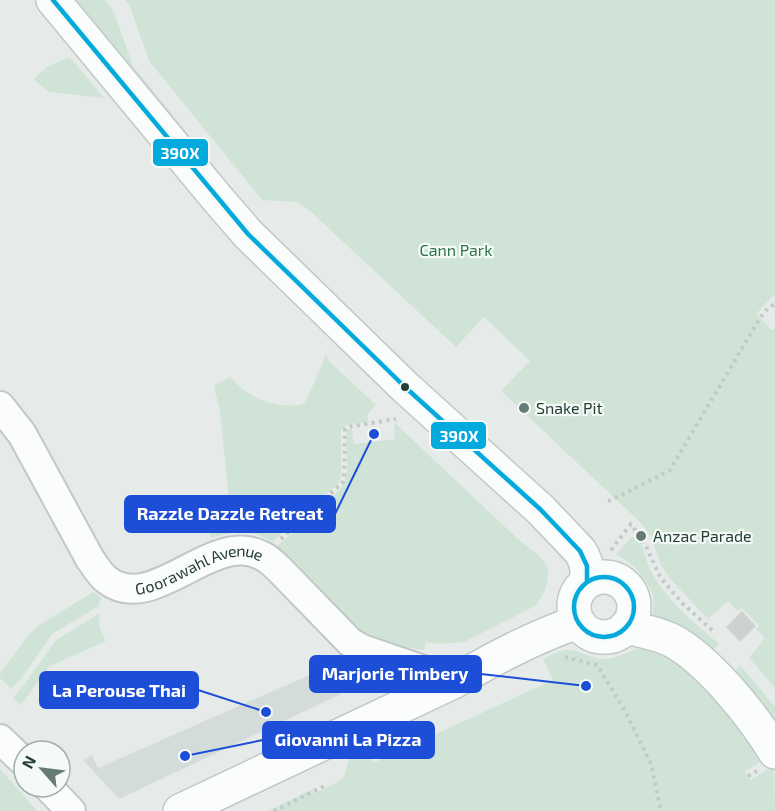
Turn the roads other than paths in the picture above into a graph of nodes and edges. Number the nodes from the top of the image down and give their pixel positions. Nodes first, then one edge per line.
1 (53, 0) edge
2 (0, 406) edge
3 (587, 581) junction
4 (578, 622) junction
5 (626, 627) junction
6 (455, 681) junction
7 (0, 740) edge
8 (12, 751) edge
9 (775, 752) edge
10 (60, 799) edge
11 (71, 811) edge
12 (180, 811) edge

1 - 3 main road
2 - 6 street, Goorawahl Avenue
3 - 4 main road
3 - 5 main road
4 - 5 main road
4 - 6 main road
5 - 9 main road
6 - 12 main road
7 - 8 street
10 - 11 street

